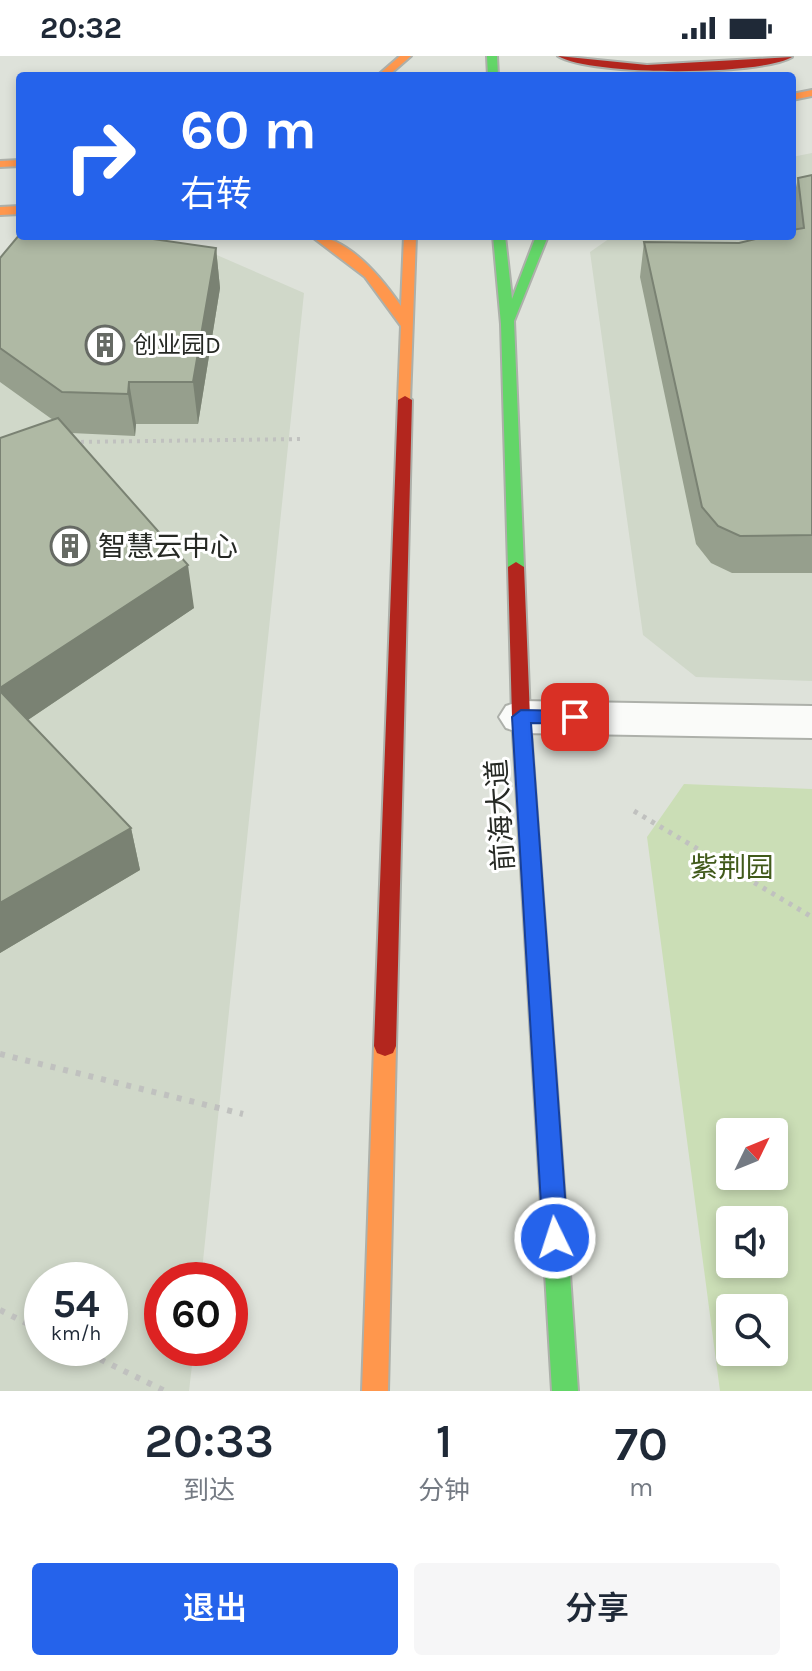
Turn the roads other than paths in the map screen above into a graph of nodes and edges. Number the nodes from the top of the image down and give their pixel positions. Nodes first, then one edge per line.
1 (406, 56) edge
2 (563, 56) edge
3 (790, 57) edge
4 (387, 72) edge
5 (715, 72) edge
6 (325, 240) edge
7 (410, 240) edge
8 (499, 240) edge
9 (540, 240) edge
10 (508, 324) junction
11 (408, 327) junction
12 (521, 717) junction
13 (812, 722) edge
14 (375, 1391) edge
15 (565, 1391) edge

1 - 4 main road
2 - 3 main road
3 - 5 main road
6 - 11 main road
7 - 11 main road
8 - 10 main road, 前海大道
9 - 10 main road
10 - 12 main road, 前海大道
11 - 14 main road
12 - 13 street
12 - 15 main road, 前海大道

